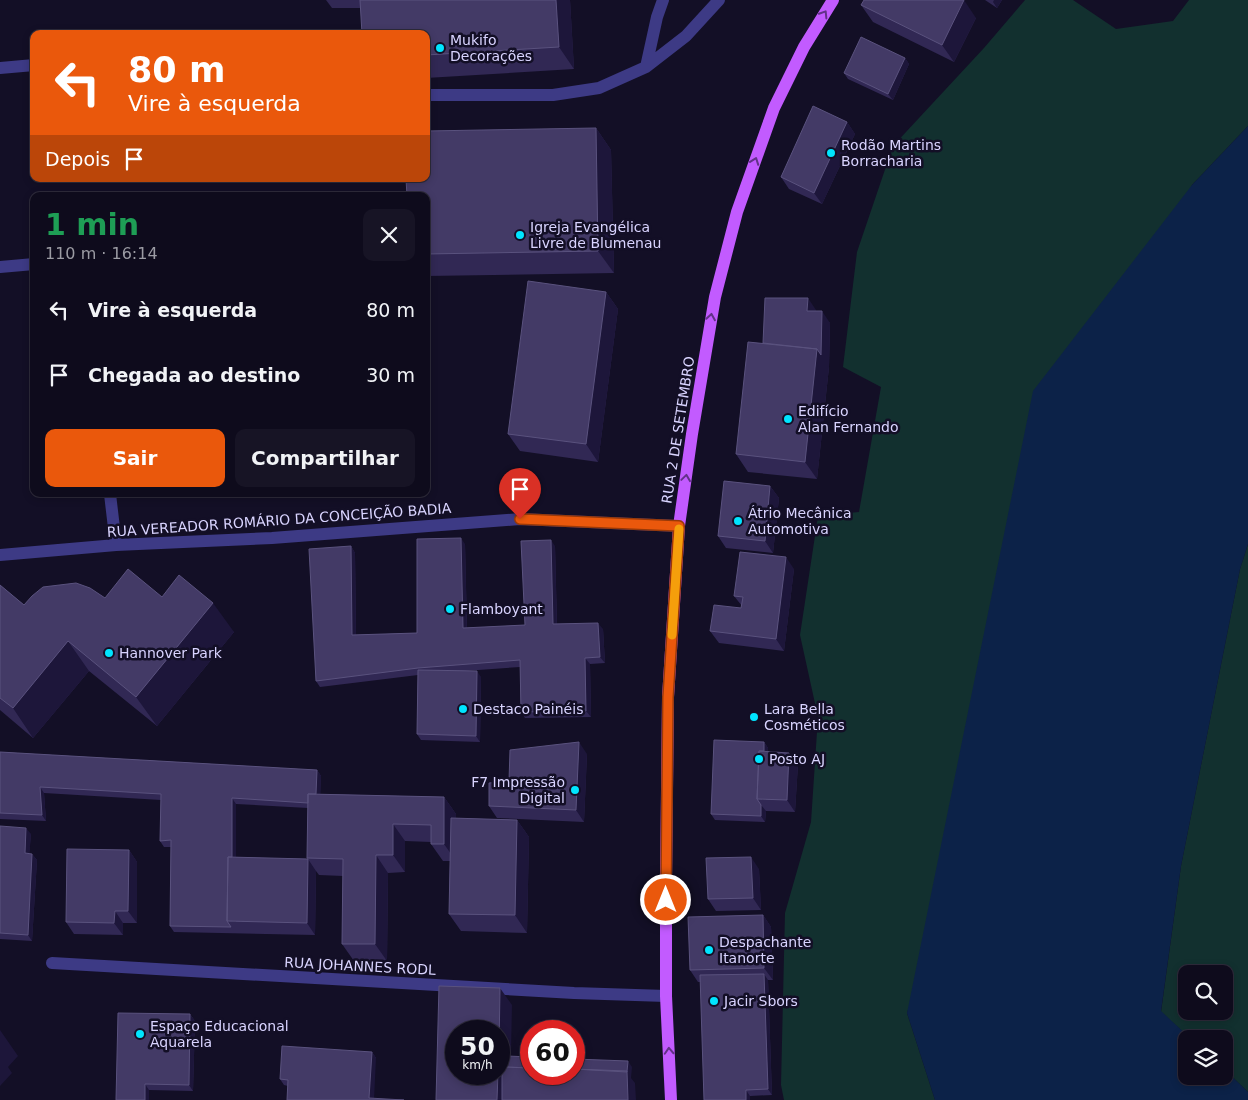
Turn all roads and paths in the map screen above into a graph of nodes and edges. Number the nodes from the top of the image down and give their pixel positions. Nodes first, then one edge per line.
1 (663, 0) edge
2 (719, 0) edge
3 (833, 0) edge
4 (30, 65) edge
5 (646, 67) junction
6 (0, 68) edge
7 (430, 95) edge
8 (30, 264) edge
9 (0, 266) edge
10 (110, 497) edge
11 (679, 526) junction
12 (116, 545) junction
13 (0, 555) edge
14 (52, 963) dead end
15 (666, 996) junction
16 (671, 1100) edge

1 - 5 street
2 - 5 street
11 -> 3 main road, RUA 2 DE SETEMBRO
4 - 6 street
5 - 7 street
8 - 9 street
10 - 12 street
11 - 12 street, RUA VEREADOR ROMÁRIO DA CONCEIÇÃO BADIA
11 - 15 main road, RUA 2 DE SETEMBRO
12 - 13 street, RUA VEREADOR ROMÁRIO DA CONCEIÇÃO BADIA
14 - 15 street, RUA JOHANNES RODL
16 -> 15 main road, RUA 2 DE SETEMBRO

